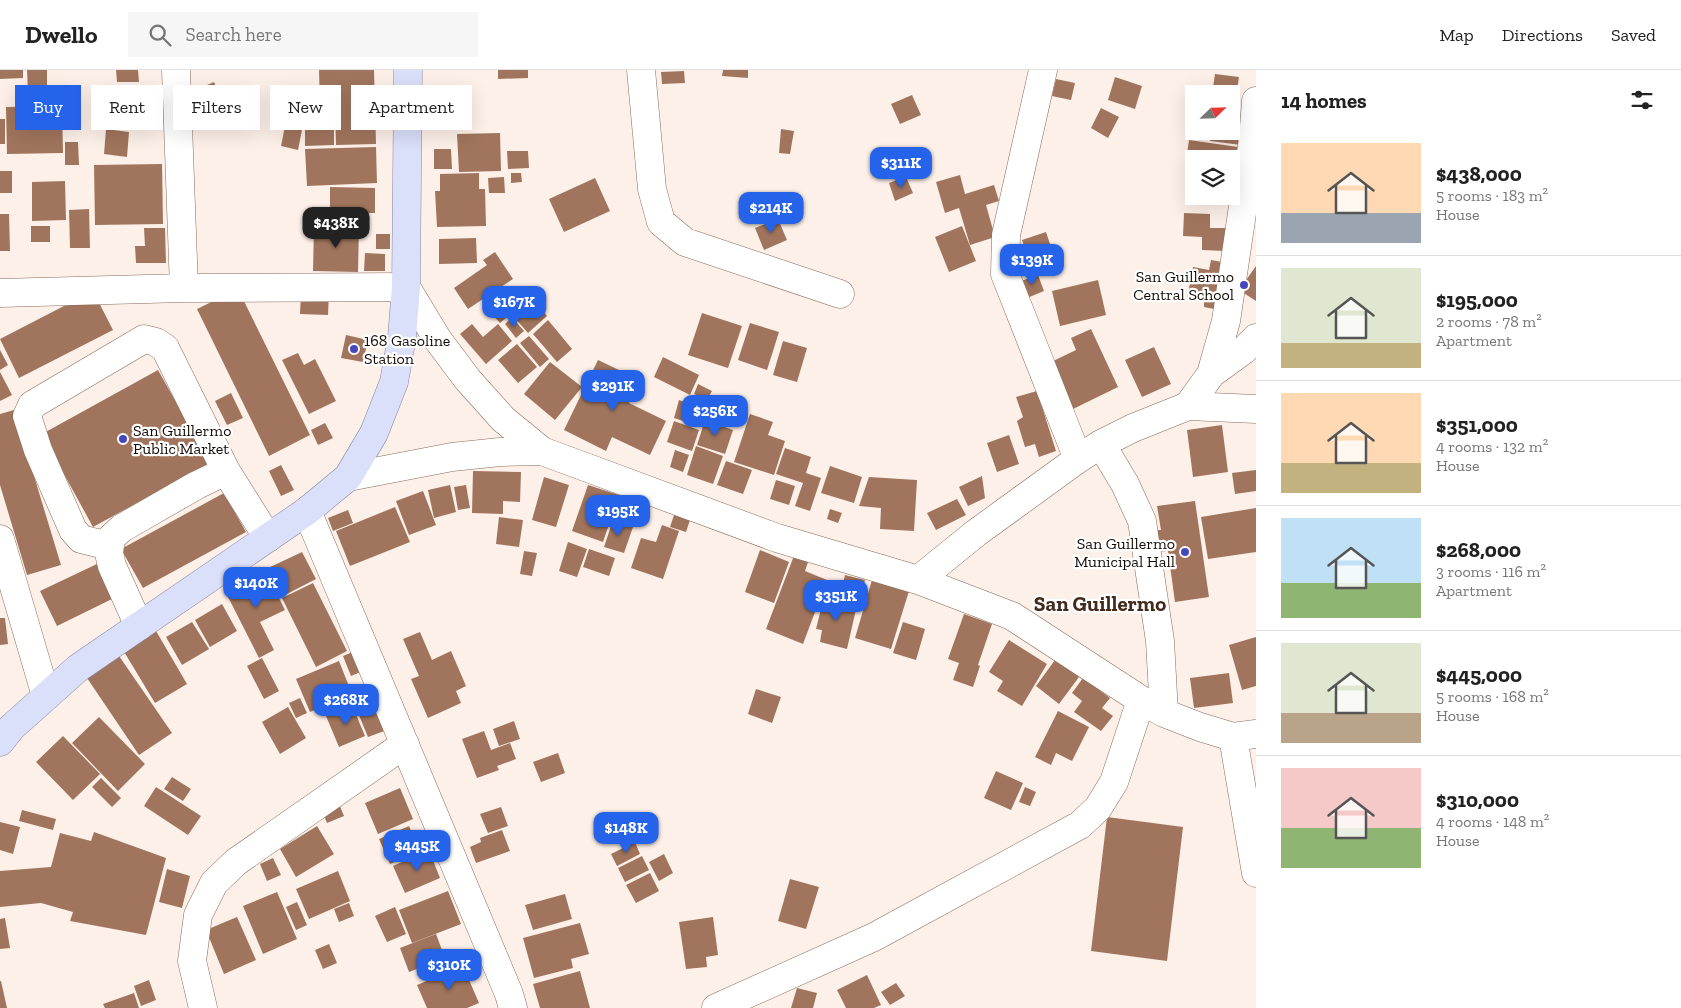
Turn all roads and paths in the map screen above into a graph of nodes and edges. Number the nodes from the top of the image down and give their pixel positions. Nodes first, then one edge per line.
1 (176, 70) edge
2 (408, 70) edge
3 (641, 70) edge
4 (1043, 70) edge
5 (1256, 101) edge
6 (406, 287) junction
7 (184, 288) junction
8 (0, 293) edge
9 (840, 294) dead end
10 (1256, 338) edge
11 (1211, 374) junction
12 (1188, 406) junction
13 (1256, 409) edge
14 (1101, 444) junction
15 (542, 451) junction
16 (1078, 458) junction
17 (226, 471) junction
18 (348, 477) junction
19 (307, 511) junction
20 (268, 538) junction
21 (0, 539) edge
22 (109, 546) junction
23 (918, 580) junction
24 (139, 626) junction
25 (46, 696) junction
26 (1153, 706) junction
27 (1244, 736) edge
28 (0, 742) edge
29 (404, 744) junction
30 (1256, 873) edge
31 (203, 1008) edge
32 (513, 1008) edge
33 (716, 1008) edge

1 - 7 street
2 - 6 main road
3 - 9 street
4 - 16 street
5 - 11 street
6 - 7 street
6 - 15 street
6 - 18 main road
7 - 8 street
10 - 11 street
11 - 12 street
12 - 13 street
12 - 14 street
14 - 16 street
14 - 26 street
15 - 18 street
15 - 23 street
16 - 23 street
17 - 20 street
17 - 22 street
17 - 22 street
18 - 19 main road
19 - 20 main road
19 - 29 street
20 - 24 main road
21 - 25 street
22 - 24 street
23 - 26 street
24 - 25 main road
25 - 28 main road
26 - 27 street
26 - 33 street
27 - 30 street
29 - 31 street
29 - 32 street

